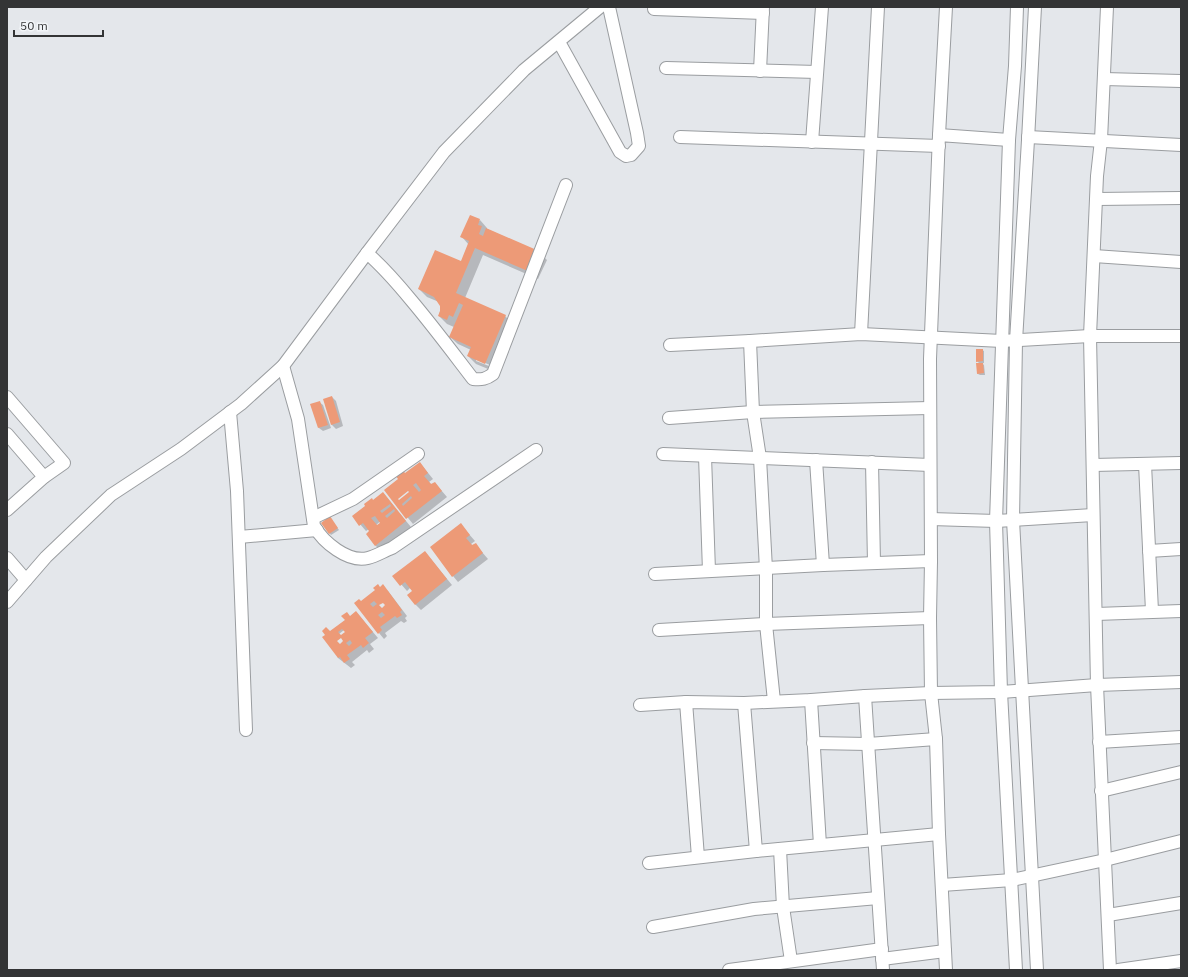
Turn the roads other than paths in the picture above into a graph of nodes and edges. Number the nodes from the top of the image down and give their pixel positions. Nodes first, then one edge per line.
1 (600, 7) edge
2 (609, 7) edge
3 (822, 7) edge
4 (878, 7) edge
5 (946, 7) edge
6 (1017, 7) edge
7 (1035, 7) edge
8 (1107, 7) edge
9 (654, 9) dead end
10 (763, 10) edge
11 (559, 42) junction
12 (666, 68) dead end
13 (760, 71) junction
14 (817, 72) junction
15 (1104, 79) junction
16 (1181, 81) edge
17 (680, 137) dead end
18 (1028, 137) junction
19 (939, 140) junction
20 (1009, 140) junction
21 (1101, 140) junction
22 (812, 142) junction
23 (870, 144) junction
24 (1181, 145) edge
25 (566, 185) dead end
26 (1181, 198) edge
27 (1097, 199) junction
28 (367, 253) junction
29 (1094, 256) junction
30 (1181, 262) edge
31 (861, 334) junction
32 (1090, 336) junction
33 (1181, 336) edge
34 (930, 337) junction
35 (750, 341) junction
36 (1002, 341) junction
37 (1016, 341) junction
38 (670, 345) dead end
39 (283, 366) junction
40 (7, 397) edge
41 (930, 408) junction
42 (230, 412) junction
43 (753, 412) junction
44 (669, 418) dead end
45 (7, 434) edge
46 (536, 450) dead end
47 (418, 454) dead end
48 (664, 454) dead end
49 (705, 456) junction
50 (760, 458) junction
51 (816, 460) junction
52 (872, 462) junction
53 (1181, 463) edge
54 (1145, 464) junction
55 (930, 465) junction
56 (1093, 465) junction
57 (44, 477) junction
58 (7, 510) edge
59 (1093, 515) junction
60 (313, 518) junction
61 (930, 519) junction
62 (1014, 520) junction
63 (996, 521) junction
64 (317, 530) junction
65 (239, 537) junction
66 (1181, 549) edge
67 (1149, 551) junction
68 (7, 558) edge
69 (931, 561) junction
70 (874, 563) junction
71 (823, 565) junction
72 (766, 569) junction
73 (709, 571) junction
74 (655, 574) dead end
75 (26, 580) junction
76 (7, 602) edge
77 (1181, 610) edge
78 (1152, 611) junction
79 (1096, 614) junction
80 (930, 618) junction
81 (766, 624) junction
82 (659, 630) dead end
83 (1181, 682) edge
84 (1097, 685) junction
85 (1022, 691) junction
86 (1001, 692) junction
87 (931, 693) junction
88 (865, 696) junction
89 (810, 700) junction
90 (774, 701) junction
91 (686, 702) junction
92 (744, 702) junction
93 (640, 705) dead end
94 (246, 730) dead end
95 (1181, 737) edge
96 (936, 739) junction
97 (1099, 742) junction
98 (813, 743) junction
99 (868, 744) junction
100 (1181, 772) edge
101 (1102, 791) junction
102 (939, 834) junction
103 (874, 840) junction
104 (1181, 841) edge
105 (820, 845) junction
106 (780, 849) junction
107 (756, 851) junction
108 (698, 857) junction
109 (1105, 860) junction
110 (648, 863) dead end
111 (1032, 876) junction
112 (1012, 880) junction
113 (942, 885) junction
114 (878, 898) junction
115 (1181, 903) edge
116 (783, 907) junction
117 (1108, 916) junction
118 (653, 927) dead end
119 (945, 951) junction
120 (882, 959) edge
121 (791, 962) junction
122 (1181, 962) edge
123 (744, 969) edge
124 (729, 970) edge
125 (946, 970) edge
126 (1016, 970) edge
127 (1037, 970) edge
128 (1110, 970) edge
129 (1118, 970) edge

1 - 11 street
2 - 11 street
3 - 14 street
4 - 23 street
5 - 19 street
6 - 20 street
7 - 18 street
8 - 15 street
9 - 10 street
10 - 13 street
11 - 28 street
12 - 13 street
13 - 14 street
14 - 22 street
15 - 16 street
15 - 21 street
17 - 22 street
18 - 21 street
18 - 37 street
19 - 20 street
19 - 23 street
19 - 34 street
20 - 36 street
21 - 24 street
21 - 27 street
22 - 23 street
23 - 31 street
25 - 28 street
26 - 27 street
27 - 29 street
28 - 39 street
29 - 30 street
29 - 32 street
31 - 34 street
31 - 35 street
32 - 33 street
32 - 37 street
32 - 56 street
34 - 36 street
34 - 41 street
35 - 38 street
35 - 43 street
36 - 37 street
36 - 63 street
37 - 62 street
39 - 42 street
39 - 60 street
40 - 57 street
41 - 43 street
41 - 55 street
42 - 65 street
42 - 75 street
43 - 44 street
43 - 50 street
45 - 57 street
46 - 64 street
47 - 60 street
48 - 49 street
49 - 50 street
49 - 73 street
50 - 51 street
50 - 72 street
51 - 52 street
51 - 71 street
52 - 55 street
52 - 70 street
53 - 54 street
54 - 56 street
54 - 67 street
55 - 61 street
56 - 59 street
57 - 58 street
59 - 62 street
59 - 79 street
60 - 64 street
61 - 63 street
61 - 69 street
62 - 63 street
62 - 85 street
63 - 86 street
64 - 65 street
65 - 94 street
66 - 67 street
67 - 78 street
68 - 75 street
69 - 70 street
69 - 80 street
70 - 71 street
71 - 72 street
72 - 73 street
72 - 81 street
73 - 74 street
75 - 76 street
77 - 78 street
78 - 79 street
79 - 84 street
80 - 81 street
80 - 87 street
81 - 82 street
81 - 90 street
83 - 84 street
84 - 85 street
84 - 97 street
85 - 86 street
85 - 111 street
86 - 87 street
86 - 112 street
87 - 88 street
87 - 96 street
88 - 89 street
88 - 99 street
89 - 90 street
89 - 98 street
90 - 92 street
91 - 92 street
91 - 93 street
91 - 108 street
92 - 107 street
95 - 97 street
96 - 99 street
96 - 102 street
97 - 101 street
98 - 99 street
98 - 105 street
99 - 103 street
100 - 101 street
101 - 109 street
102 - 103 street
102 - 113 street
103 - 105 street
103 - 114 street
104 - 109 street
105 - 106 street
106 - 107 street
106 - 116 street
107 - 108 street
108 - 110 street
109 - 111 street
109 - 117 street
111 - 112 street
111 - 127 street
112 - 113 street
112 - 126 street
113 - 119 street
114 - 116 street
114 - 120 street
115 - 117 street
116 - 118 street
116 - 121 street
117 - 128 street
119 - 120 street
119 - 125 street
120 - 121 street
121 - 123 street
122 - 129 street
123 - 124 street

